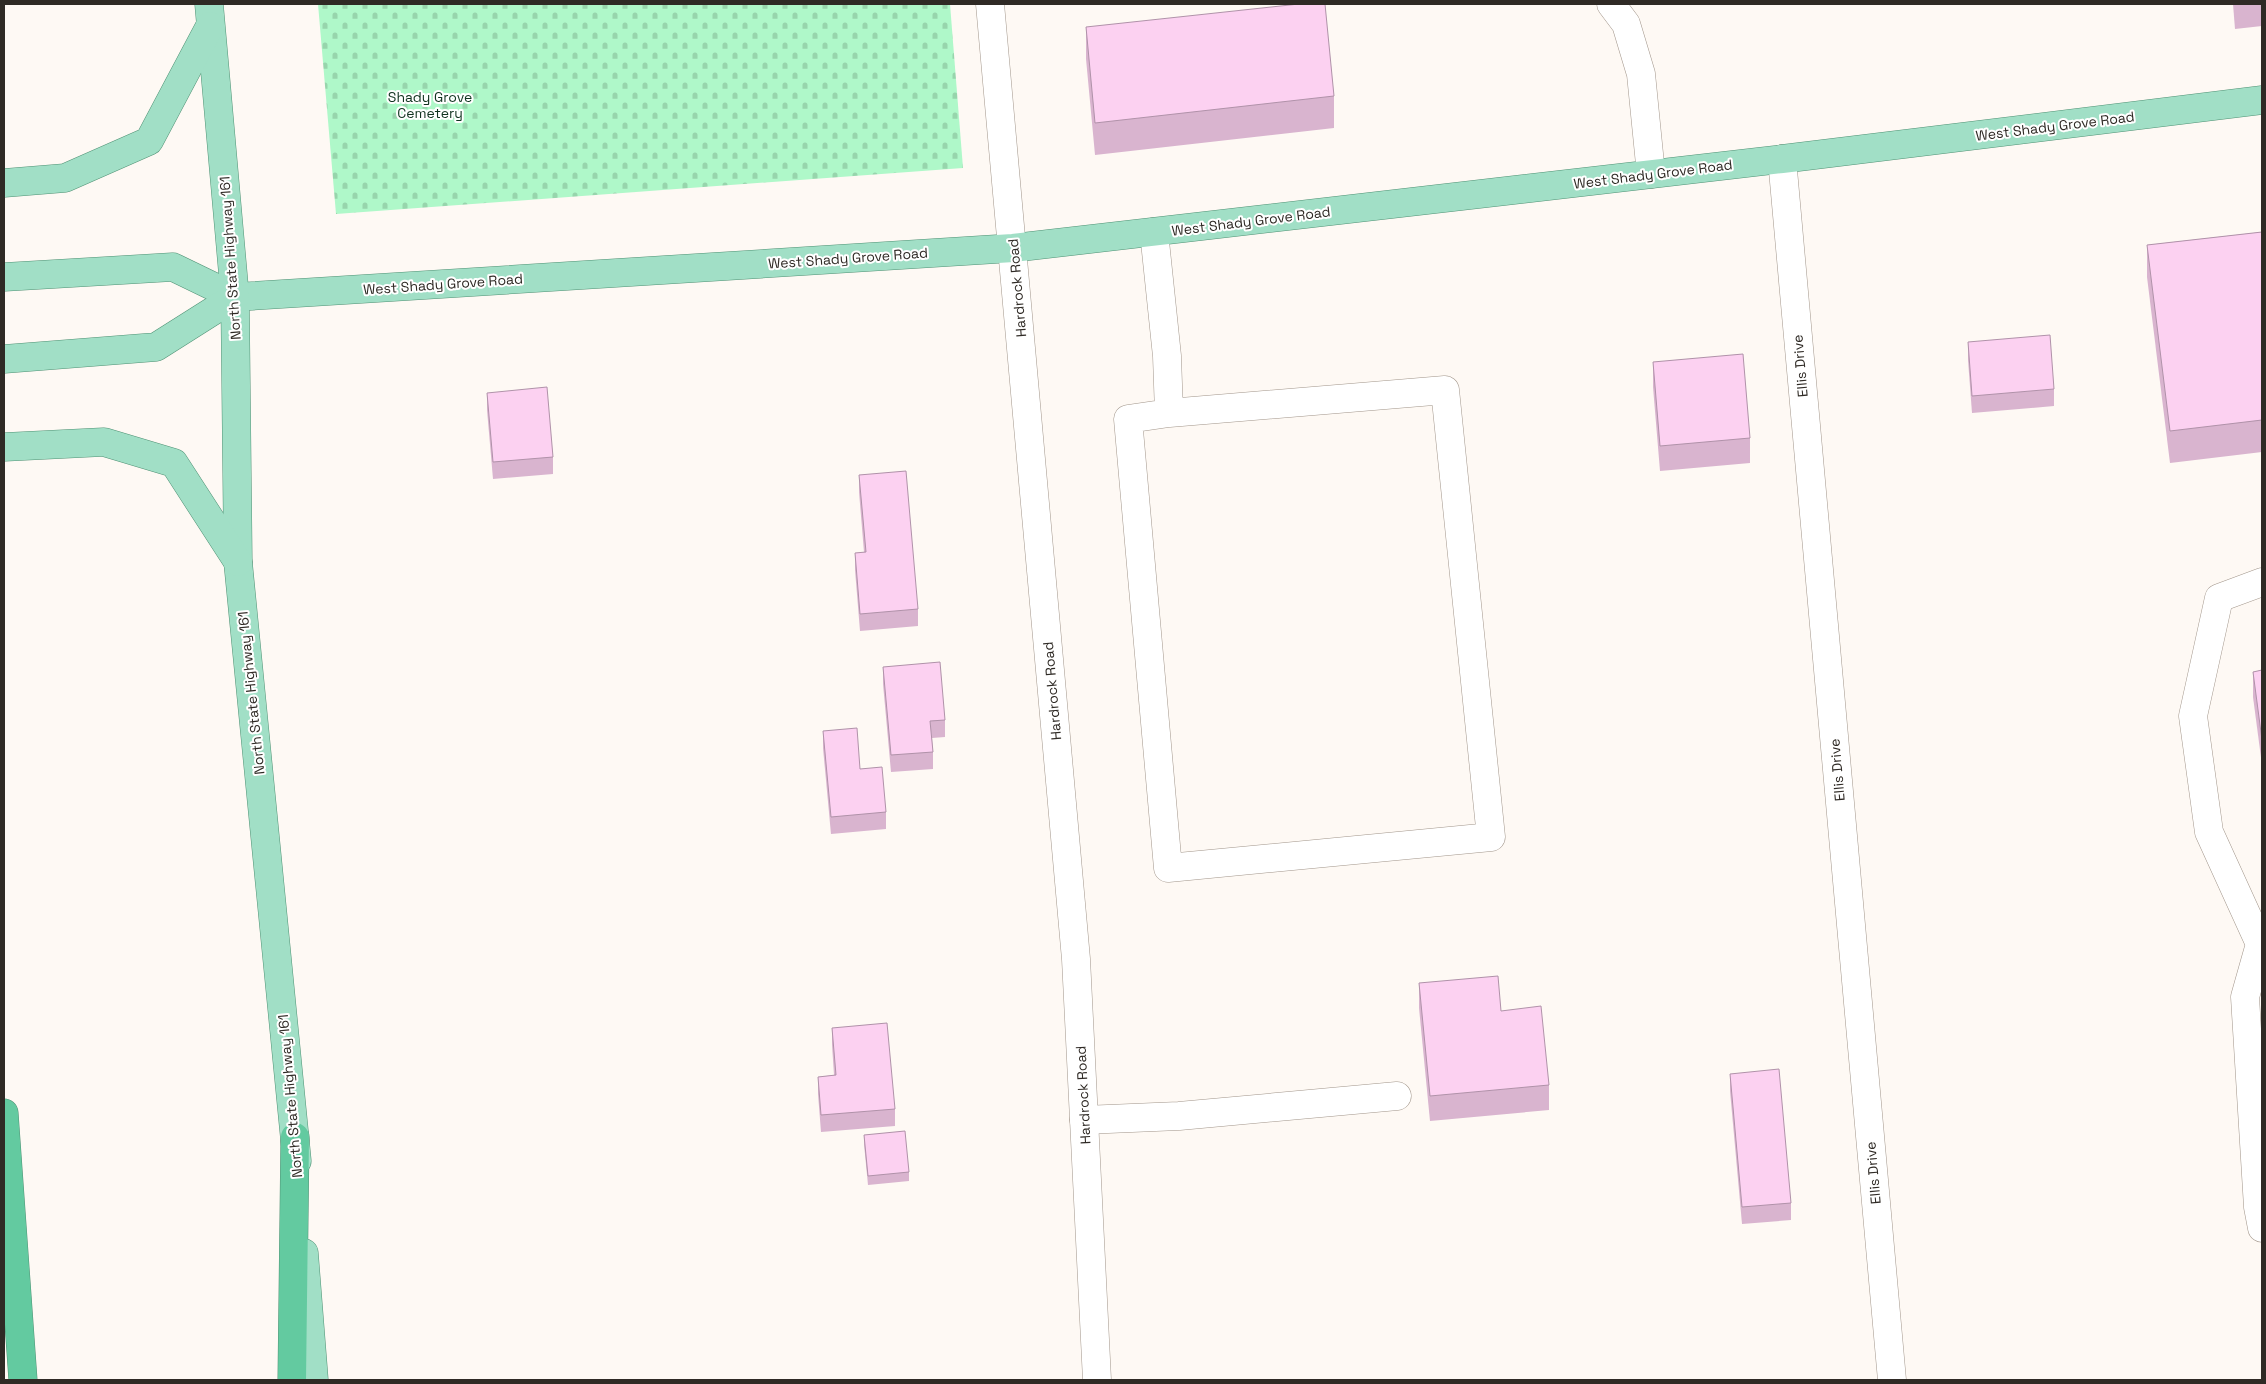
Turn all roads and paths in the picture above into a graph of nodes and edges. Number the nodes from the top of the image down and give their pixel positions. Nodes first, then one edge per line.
1 (990, 4) edge
2 (1611, 4) edge
3 (210, 15) edge
4 (2262, 100) edge
5 (1782, 159) junction
6 (1651, 174) junction
7 (4, 183) edge
8 (1154, 232) junction
9 (1013, 248) junction
10 (4, 277) edge
11 (235, 297) junction
12 (4, 359) edge
13 (1169, 413) junction
14 (4, 447) edge
15 (238, 562) junction
16 (2262, 582) edge
17 (2261, 944) edge
18 (1397, 1096) dead end
19 (4, 1113) edge
20 (1084, 1120) junction
21 (295, 1137) junction
22 (2262, 1228) edge
23 (23, 1380) edge
24 (292, 1380) edge
25 (314, 1380) edge
26 (1097, 1380) edge
27 (1892, 1380) edge

1 - 9 street, Hardrock Road
2 - 6 street
3 - 7 main road
3 - 11 main road, North State Highway 161
4 - 5 main road, West Shady Grove Road
5 - 6 main road, West Shady Grove Road
5 - 27 street, Ellis Drive
6 - 8 main road, West Shady Grove Road
8 - 9 main road, West Shady Grove Road
8 - 13 street
9 - 11 main road, West Shady Grove Road
9 - 20 street, Hardrock Road
10 - 11 main road, West Shady Grove Road
11 - 12 main road, West Shady Grove Road
11 - 15 main road, North State Highway 161
13 - 13 street
14 - 15 main road
15 - 21 main road, North State Highway 161
16 - 17 street
17 - 22 street
18 - 20 street
19 - 23 highway
20 - 26 street, Hardrock Road
21 - 24 highway
21 - 25 main road, North State Highway 161

